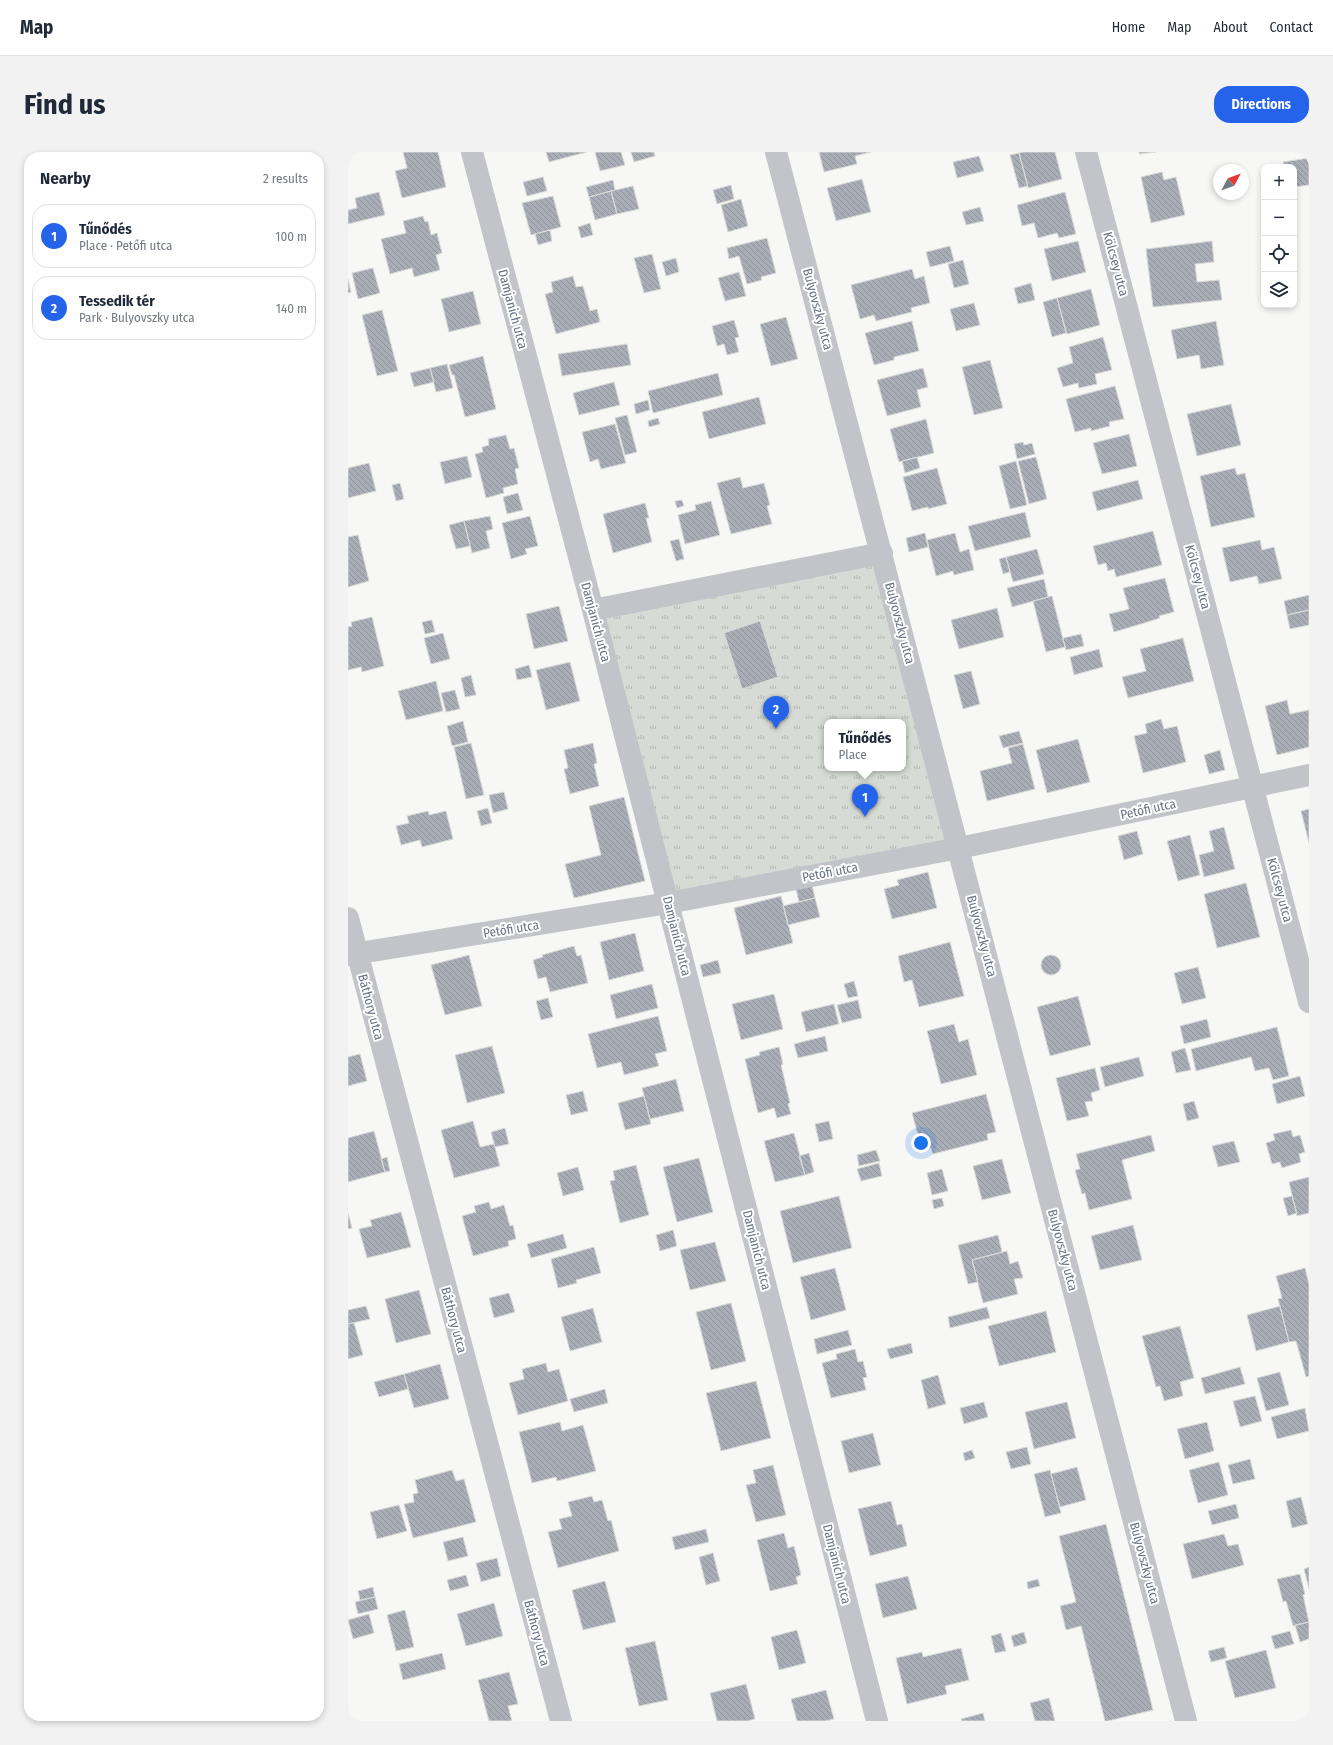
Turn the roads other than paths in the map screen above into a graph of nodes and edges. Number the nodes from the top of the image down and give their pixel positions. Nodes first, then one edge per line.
1 (472, 152) edge
2 (776, 152) edge
3 (1086, 152) edge
4 (882, 553) junction
5 (593, 610) junction
6 (1309, 775) edge
7 (1253, 787) junction
8 (959, 848) junction
9 (668, 903) junction
10 (348, 918) edge
11 (352, 955) edge
12 (1309, 1002) edge
13 (561, 1721) edge
14 (877, 1721) edge
15 (1186, 1721) edge

1 - 5 street, Damjanich utca
2 - 4 street, Bulyovszky utca
3 - 7 street, Kölcsey utca
4 - 5 street
4 - 8 street, Bulyovszky utca
5 - 9 street, Damjanich utca
6 - 7 street, Petőfi utca
7 - 8 street, Petőfi utca
7 - 12 street, Kölcsey utca
8 - 9 street, Petőfi utca
8 - 15 street, Bulyovszky utca
9 - 11 street, Petőfi utca
9 - 14 street, Damjanich utca
10 - 11 street, Báthory utca
11 - 13 street, Báthory utca

